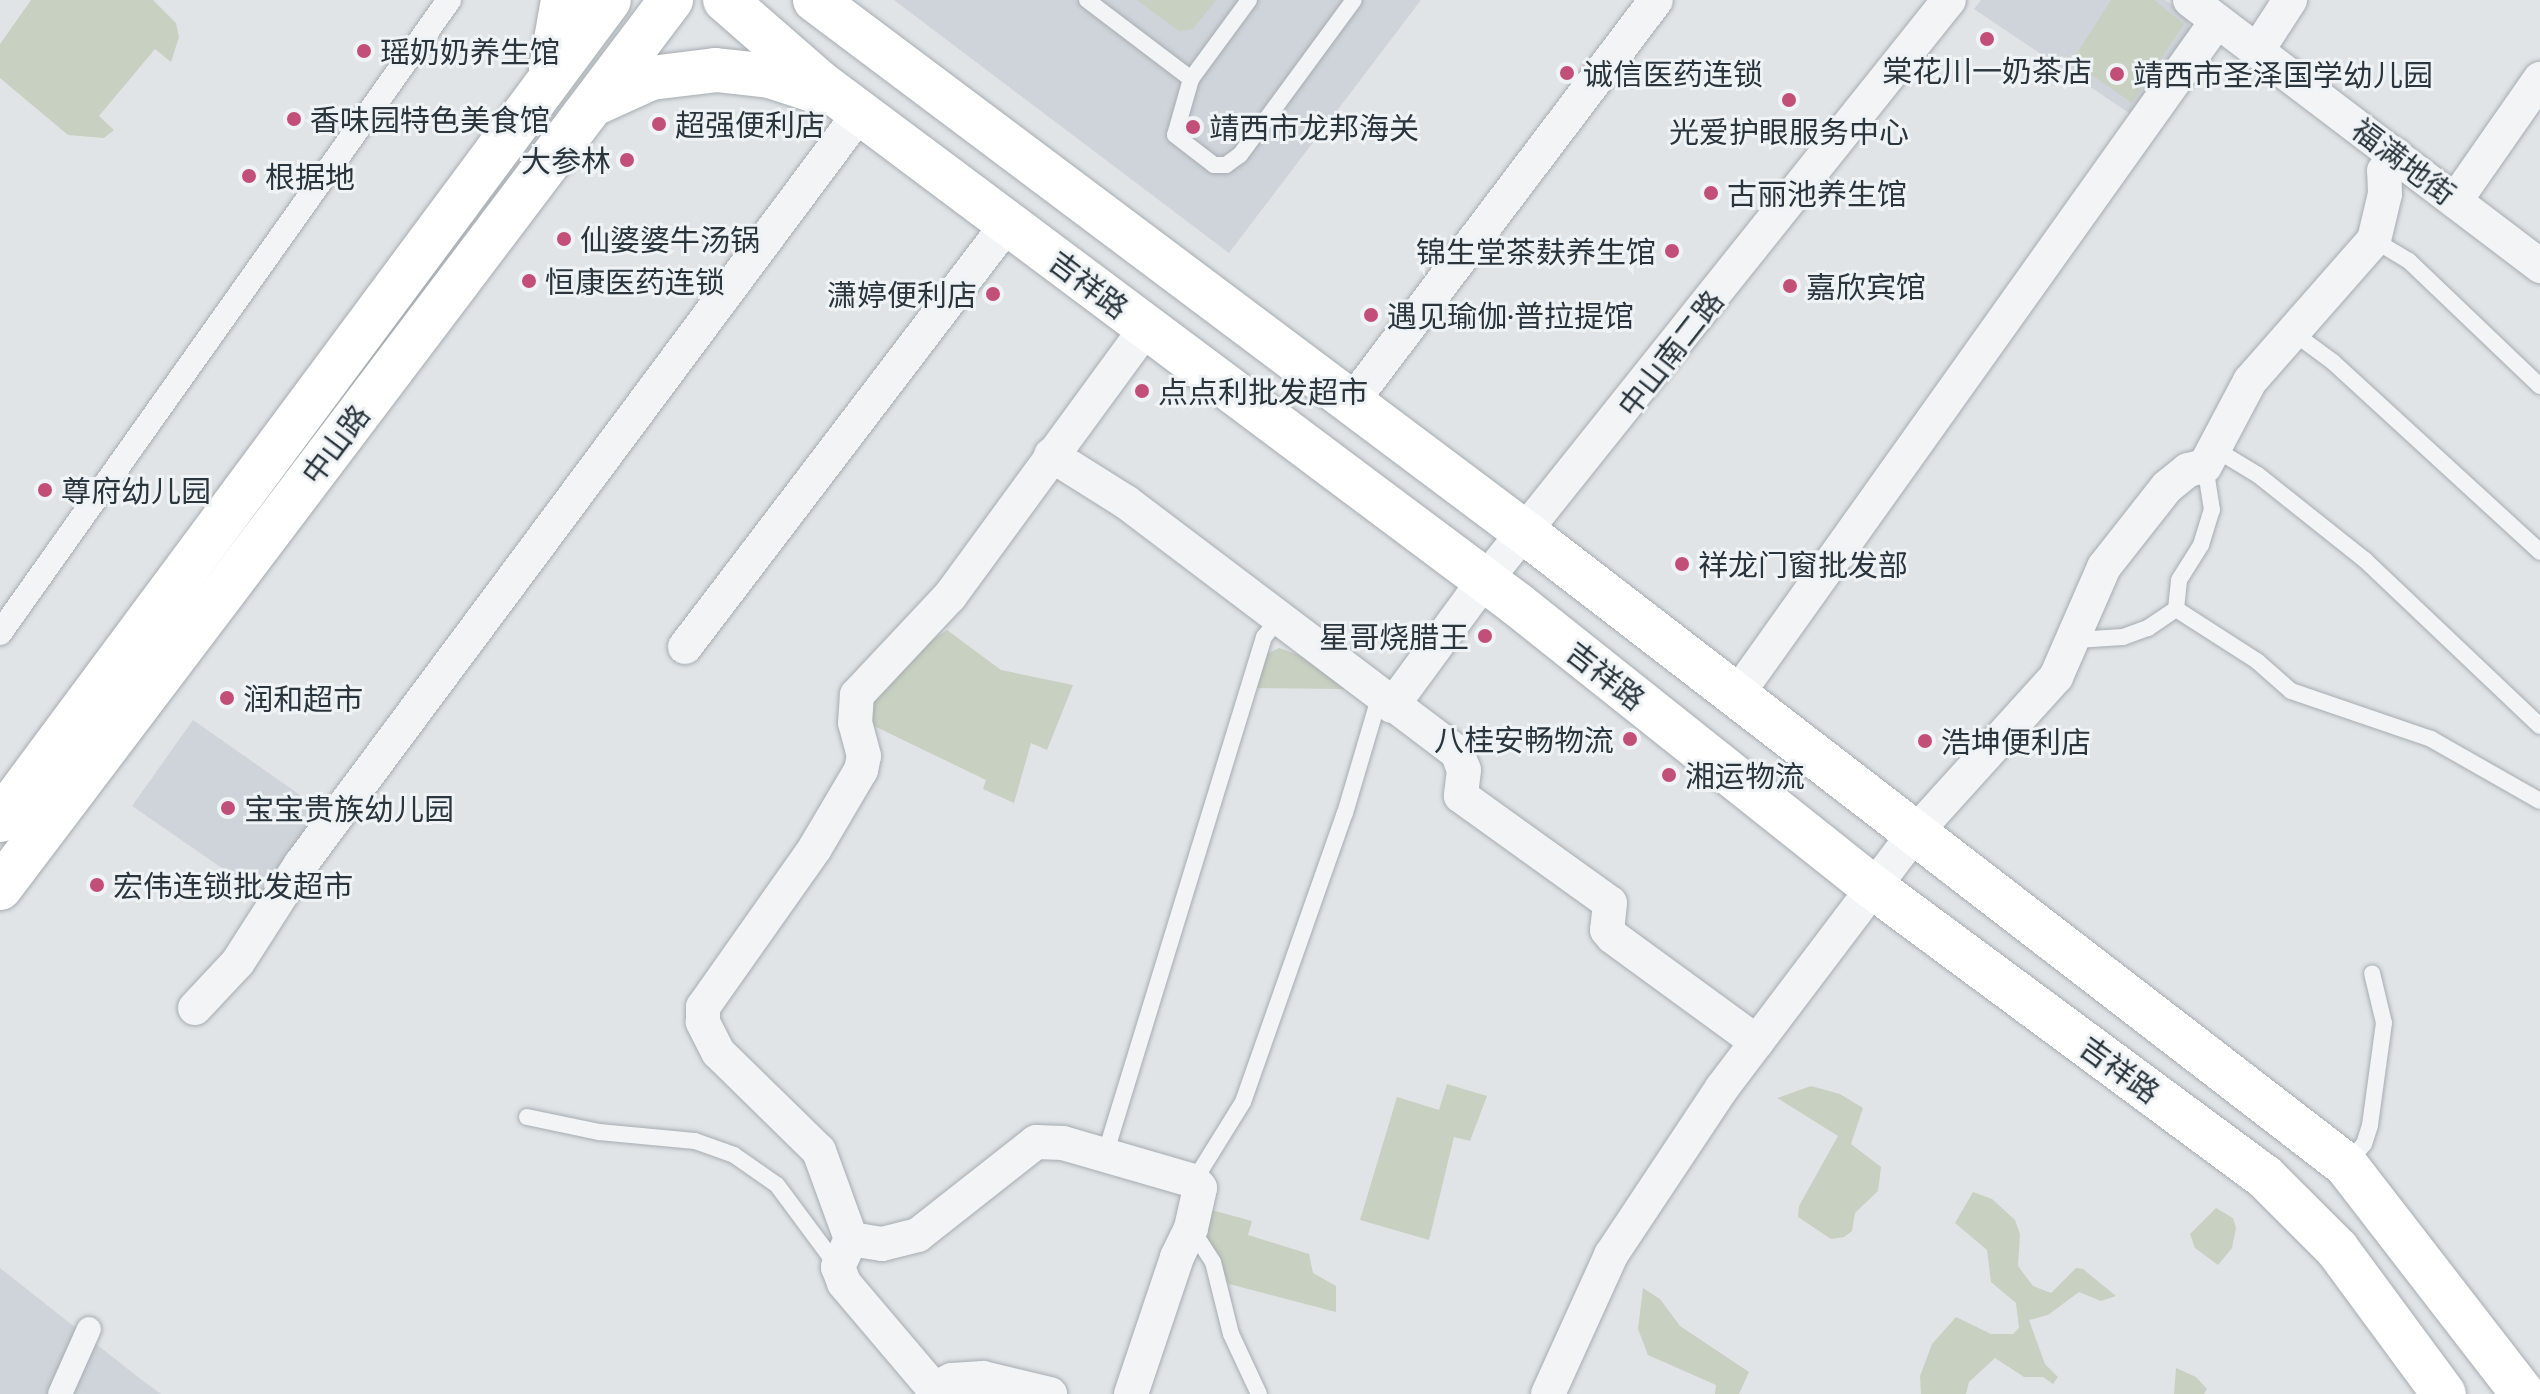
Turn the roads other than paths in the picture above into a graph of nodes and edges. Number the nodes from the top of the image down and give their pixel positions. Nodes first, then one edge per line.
1 (449, 0) edge
2 (563, 0) edge
3 (609, 0) edge
4 (671, 0) edge
5 (725, 0) edge
6 (1087, 0) edge
7 (1249, 0) edge
8 (1354, 0) edge
9 (1656, 0) edge
10 (1949, 0) edge
11 (2190, 0) edge
12 (2290, 0) edge
13 (822, 4) edge
14 (2217, 21) junction
15 (2257, 51) junction
16 (550, 77) junction
17 (1191, 79) junction
18 (2540, 79) edge
19 (591, 106) junction
20 (852, 106) junction
21 (2396, 155) junction
22 (2455, 201) junction
23 (1008, 223) junction
24 (2374, 240) junction
25 (2540, 266) edge
26 (1147, 327) junction
27 (2291, 331) junction
28 (2540, 386) edge
29 (1351, 403) junction
30 (1051, 455) junction
31 (2210, 458) junction
32 (1527, 534) junction
33 (2540, 552) edge
34 (1487, 582) junction
35 (2176, 609) junction
36 (1277, 621) junction
37 (0, 633) edge
38 (2076, 640) junction
39 (685, 647) dead end
40 (1736, 696) junction
41 (1386, 702) junction
42 (2540, 726) edge
43 (2540, 801) edge
44 (0, 820) edge
45 (1914, 834) junction
46 (1873, 887) junction
47 (0, 888) edge
48 (2372, 973) dead end
49 (195, 1008) dead end
50 (1757, 1042) junction
51 (527, 1117) dead end
52 (1105, 1155) junction
53 (2346, 1165) junction
54 (1194, 1181) junction
55 (1191, 1228) junction
56 (845, 1253) junction
57 (89, 1329) dead end
58 (936, 1392) edge
59 (60, 1394) edge
60 (1050, 1394) edge
61 (1131, 1394) edge
62 (1259, 1394) edge
63 (1548, 1394) edge
64 (2444, 1394) edge
65 (2523, 1394) edge

1 - 37 street
2 - 16 main road
3 - 16 main road, 中山路
4 - 19 main road, 中山路
5 - 20 main road, 吉祥路
6 - 17 lane
7 - 17 lane
8 - 17 lane
9 - 29 street
10 - 32 street, 中山南二路
11 - 14 street, 福满地街
12 - 15 street
13 - 29 main road, 吉祥路
14 - 15 street, 福满地街
14 - 40 street
15 - 21 street, 福满地街
16 - 44 main road, 中山路
18 - 22 street
19 - 20 main road
19 - 47 main road, 中山路
20 - 23 main road, 吉祥路
20 - 49 street
21 - 22 street, 福满地街
21 - 24 street
22 - 25 street, 福满地街
23 - 26 main road, 吉祥路
23 - 39 street
24 - 27 street
24 - 28 lane
26 - 30 street
26 - 34 main road, 吉祥路
27 - 31 street
27 - 33 lane
29 - 32 main road, 吉祥路
30 - 36 street
30 - 56 street
31 - 35 lane
31 - 38 street
31 - 42 lane
32 - 34 street, 中山南二路
32 - 40 main road, 吉祥路
34 - 41 street, 中山南二路
34 - 46 main road, 吉祥路
35 - 38 lane
35 - 43 lane
36 - 41 street
36 - 52 lane
38 - 45 street
40 - 45 main road, 吉祥路
41 - 50 street
41 - 54 lane
45 - 46 street
45 - 53 main road, 吉祥路
46 - 50 street
46 - 64 main road, 吉祥路
48 - 53 lane
50 - 63 street
51 - 56 lane
52 - 54 street
52 - 56 street
53 - 65 main road, 吉祥路
54 - 55 street
55 - 61 street
55 - 62 lane
56 - 58 street
57 - 59 street
58 - 60 street

